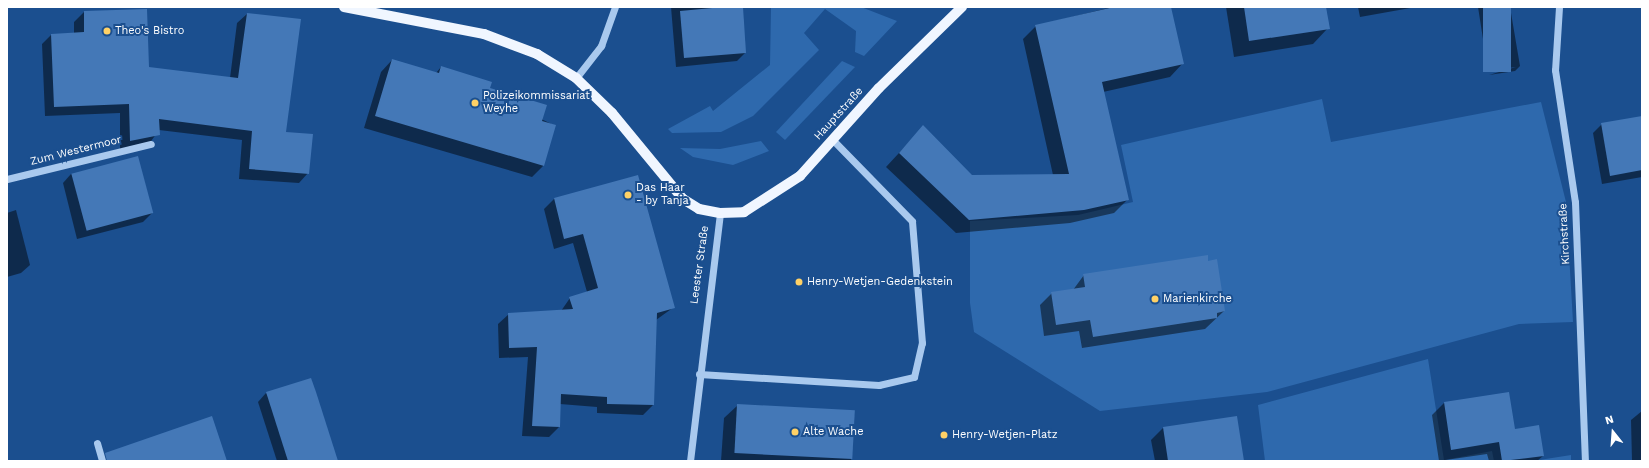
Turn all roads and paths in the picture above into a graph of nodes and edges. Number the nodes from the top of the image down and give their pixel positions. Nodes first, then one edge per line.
1 (344, 7) edge
2 (615, 7) edge
3 (962, 7) edge
4 (1560, 7) edge
5 (576, 78) junction
6 (832, 139) junction
7 (151, 144) dead end
8 (7, 179) edge
9 (720, 213) junction
10 (699, 374) junction
11 (96, 443) dead end
12 (102, 461) edge
13 (690, 461) edge
14 (1585, 461) edge

1 - 5 main road, Leester Straße
2 - 5 street
3 - 6 main road, Hauptstraße
4 - 14 street, Kirchstraße
5 - 9 main road, Leester Straße
6 - 9 main road, Hauptstraße
6 - 10 street
7 - 8 street, Zum Westermoor
9 - 10 street, Leester Straße
10 - 13 street, Leester Straße
11 - 12 street

